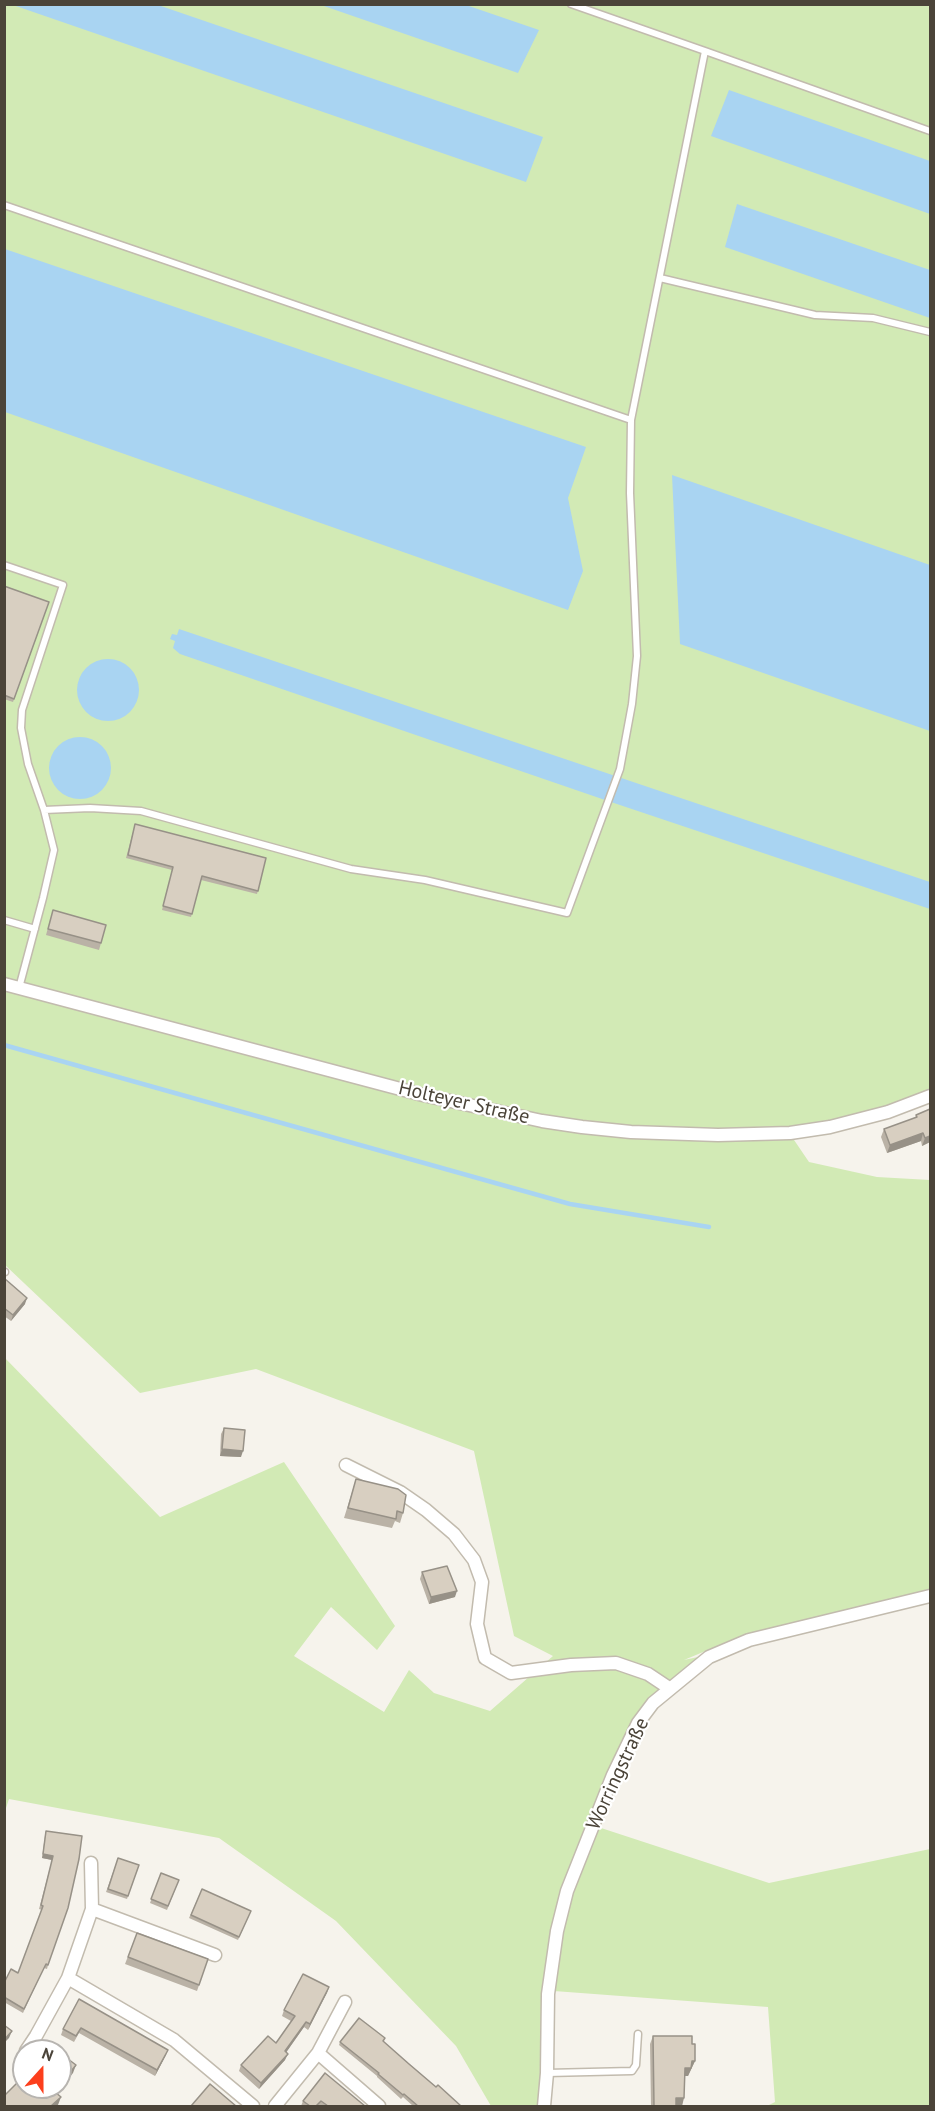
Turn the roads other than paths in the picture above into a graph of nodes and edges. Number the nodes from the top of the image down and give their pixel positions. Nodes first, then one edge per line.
1 (571, 4) edge
2 (705, 51) junction
3 (930, 131) edge
4 (4, 205) edge
5 (660, 278) junction
6 (930, 332) edge
7 (632, 420) junction
8 (4, 565) edge
9 (44, 810) junction
10 (4, 920) edge
11 (35, 929) junction
12 (4, 984) edge
13 (19, 988) junction
14 (930, 1096) edge
15 (346, 1465) dead end
16 (930, 1596) edge
17 (669, 1688) junction
18 (91, 1863) dead end
19 (92, 1909) junction
20 (215, 1955) dead end
21 (68, 1978) junction
22 (345, 2002) dead end
23 (638, 2034) dead end
24 (34, 2039) edge
25 (318, 2054) junction
26 (547, 2073) junction
27 (253, 2106) edge
28 (275, 2106) edge
29 (379, 2106) edge
30 (544, 2106) edge

1 - 2 lane
2 - 3 lane
2 - 5 lane
4 - 7 lane
5 - 6 lane
5 - 7 lane
7 - 9 lane
8 - 9 lane
9 - 11 lane
10 - 11 lane
11 - 13 lane
12 - 13 street, Holteyer Straße
13 - 14 street, Holteyer Straße
15 - 17 street
16 - 17 street, Worringstraße
17 - 26 street, Worringstraße
18 - 19 street
19 - 20 street
19 - 21 street
21 - 24 street
21 - 27 street
22 - 25 street
23 - 26 lane
25 - 28 street
25 - 29 street
26 - 30 street, Worringstraße

